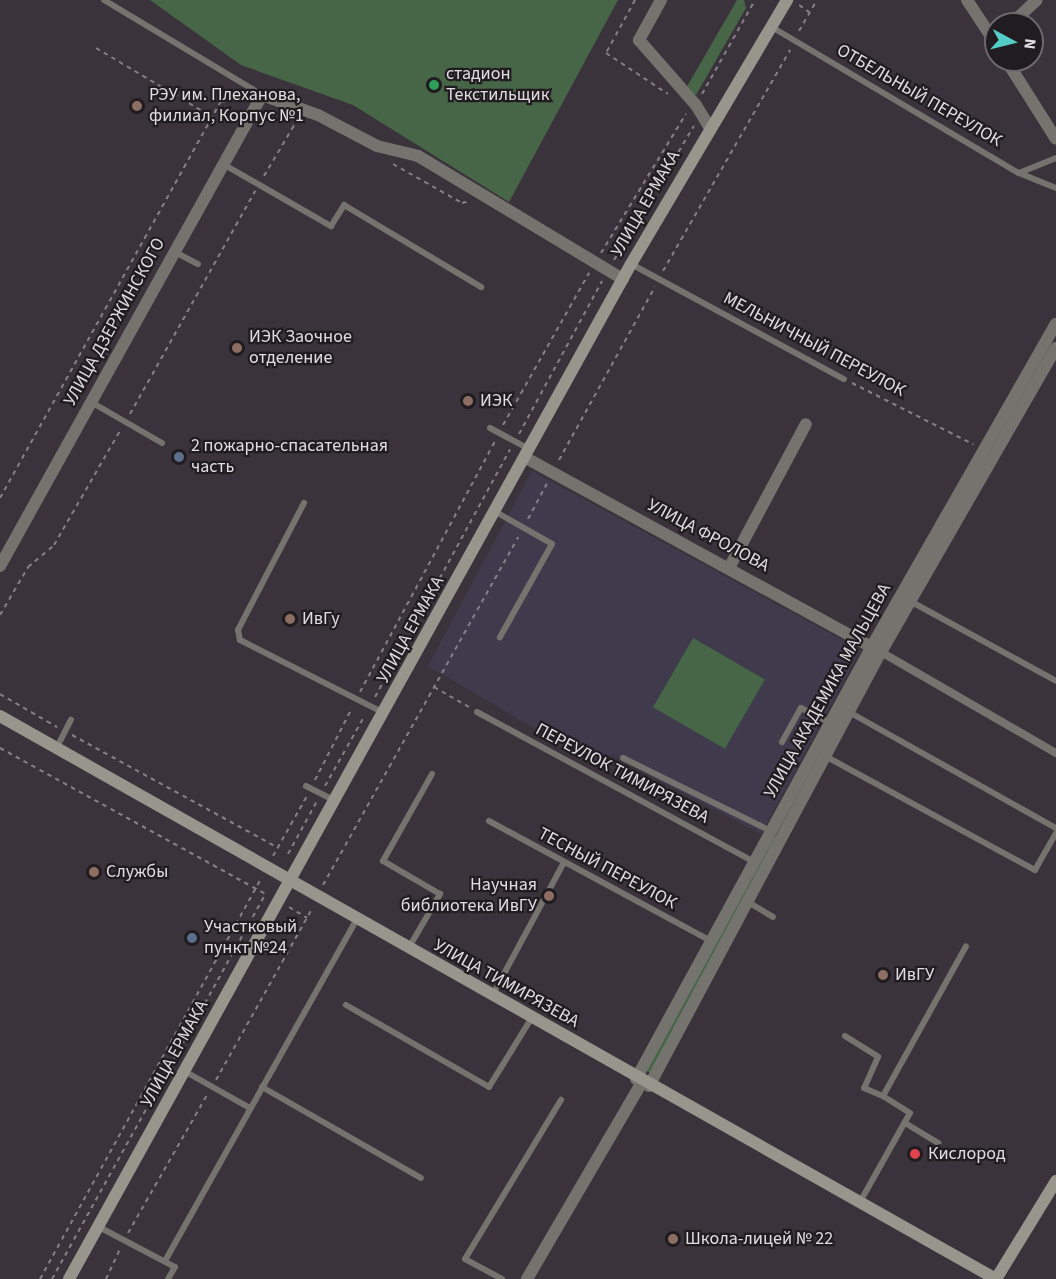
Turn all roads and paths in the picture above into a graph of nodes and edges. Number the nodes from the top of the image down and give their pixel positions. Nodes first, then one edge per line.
1 (104, 0) edge
2 (635, 0) edge
3 (661, 0) edge
4 (755, 0) edge
5 (789, 0) edge
6 (817, 0) edge
7 (967, 0) edge
8 (1037, 0) edge
9 (809, 12) junction
10 (1024, 12) edge
11 (770, 25) junction
12 (984, 25) edge
13 (795, 41) junction
14 (96, 48) dead end
15 (1014, 72) edge
16 (262, 95) junction
17 (670, 95) dead end
18 (699, 109) junction
19 (212, 117) junction
20 (299, 117) dead end
21 (710, 128) junction
22 (1056, 139) edge
23 (1056, 158) edge
24 (389, 162) dead end
25 (223, 165) junction
26 (1019, 173) junction
27 (259, 184) junction
28 (1056, 188) edge
29 (487, 196) junction
30 (175, 252) junction
31 (596, 262) junction
32 (198, 264) dead end
33 (631, 264) junction
34 (608, 270) junction
35 (623, 279) junction
36 (659, 279) junction
37 (481, 287) dead end
38 (1056, 324) edge
39 (1056, 348) edge
40 (844, 379) joint
41 (91, 402) junction
42 (126, 422) junction
43 (806, 424) dead end
44 (490, 428) dead end
45 (499, 433) junction
46 (515, 441) junction
47 (162, 442) dead end
48 (984, 450) junction
49 (528, 454) junction
50 (553, 473) junction
51 (0, 498) edge
52 (304, 503) dead end
53 (496, 512) junction
54 (524, 526) junction
55 (0, 566) edge
56 (729, 568) junction
57 (910, 601) junction
58 (0, 615) edge
59 (500, 637) dead end
60 (876, 649) junction
61 (1056, 681) edge
62 (434, 687) junction
63 (0, 694) edge
64 (356, 700) junction
65 (370, 706) junction
66 (477, 712) joint
67 (849, 712) junction
68 (385, 714) junction
69 (0, 716) edge
70 (71, 720) dead end
71 (830, 723) junction
72 (65, 731) junction
73 (782, 742) dead end
74 (0, 748) edge
75 (56, 748) junction
76 (1056, 753) edge
77 (825, 756) junction
78 (623, 758) joint
79 (432, 774) dead end
80 (592, 776) junction
81 (309, 787) junction
82 (321, 794) junction
83 (337, 802) junction
84 (489, 821) dead end
85 (1056, 828) edge
86 (1056, 833) edge
87 (776, 834) junction
88 (278, 848) junction
89 (288, 854) dead end
90 (754, 862) junction
91 (564, 864) junction
92 (267, 868) junction
93 (292, 882) junction
94 (256, 888) junction
95 (317, 897) junction
96 (748, 902) junction
97 (773, 917) dead end
98 (356, 920) junction
99 (711, 941) junction
100 (966, 946) dead end
101 (408, 950) junction
102 (492, 997) junction
103 (346, 1005) dead end
104 (531, 1019) junction
105 (845, 1036) dead end
106 (186, 1072) junction
107 (643, 1082) junction
108 (213, 1087) junction
109 (262, 1087) junction
110 (883, 1096) junction
111 (561, 1100) dead end
112 (250, 1108) junction
113 (905, 1123) junction
114 (938, 1143) dead end
115 (421, 1178) dead end
116 (1056, 1181) edge
117 (860, 1203) junction
118 (99, 1227) junction
119 (124, 1240) junction
120 (165, 1262) junction
121 (40, 1279) edge
122 (52, 1279) edge
123 (69, 1279) edge
124 (106, 1279) edge
125 (168, 1279) edge
126 (502, 1279) edge
127 (527, 1279) edge
128 (996, 1279) edge

1 - 16 lane
2 - 17 path
3 - 18 street
4 - 18 path
5 - 9 path
5 - 11 main road, УЛИЦА ЕРМАКА
6 - 9 path
7 - 12 street
8 - 10 street
9 - 13 path
11 - 13 lane, ОТБЕЛЬНЫЙ ПЕРЕУЛОК
11 - 21 main road, УЛИЦА ЕРМАКА
13 - 26 lane, ОТБЕЛЬНЫЙ ПЕРЕУЛОК
13 - 36 path
14 - 19 path
15 - 22 street
16 - 19 path
16 - 25 street, УЛИЦА ДЗЕРЖИНСКОГО
16 - 29 street
18 - 21 street
18 - 31 path
18 - 34 path
19 - 51 path
20 - 27 path
21 - 33 main road, УЛИЦА ЕРМАКА
23 - 26 lane
24 - 29 path
25 - 27 lane
25 - 30 street, УЛИЦА ДЗЕРЖИНСКОГО
26 - 28 lane, ОТБЕЛЬНЫЙ ПЕРЕУЛОК
27 - 37 lane
27 - 42 path
29 - 31 street
30 - 32 lane
30 - 41 street, УЛИЦА ДЗЕРЖИНСКОГО
31 - 34 street
31 - 45 path
33 - 35 main road, УЛИЦА ЕРМАКА
33 - 36 lane, МЕЛЬНИЧНЫЙ ПЕРЕУЛОК
34 - 35 street
34 - 46 path
35 - 49 main road, УЛИЦА ЕРМАКА
36 - 40 lane, МЕЛЬНИЧНЫЙ ПЕРЕУЛОК
36 - 50 path
38 - 48 street, УЛИЦА АКАДЕМИКА МАЛЬЦЕВА
39 - 57 street
40 - 48 path, МЕЛЬНИЧНЫЙ ПЕРЕУЛОК
41 - 42 lane
41 - 55 street, УЛИЦА ДЗЕРЖИНСКОГО
42 - 47 lane
42 - 58 path
43 - 56 street
44 - 45 lane
45 - 46 lane
45 - 64 path
46 - 49 lane
46 - 65 path
48 - 60 street, УЛИЦА АКАДЕМИКА МАЛЬЦЕВА
49 - 50 street, УЛИЦА ФРОЛОВА
49 - 53 main road, УЛИЦА ЕРМАКА
50 - 54 path
50 - 56 street, УЛИЦА ФРОЛОВА
52 - 64 lane
53 - 54 lane
53 - 68 main road, УЛИЦА ЕРМАКА
54 - 59 lane
54 - 62 path
56 - 60 street, УЛИЦА ФРОЛОВА
57 - 60 street
57 - 61 lane
60 - 67 street
60 - 71 street, УЛИЦА АКАДЕМИКА МАЛЬЦЕВА
60 - 76 street, УЛИЦА ФРОЛОВА
62 - 66 path
62 - 95 path
63 - 72 path
64 - 65 lane
64 - 81 path
65 - 68 lane
65 - 82 path
66 - 80 lane, ПЕРЕУЛОК ТИМИРЯЗЕВА
67 - 77 street
67 - 85 lane
68 - 83 main road, УЛИЦА ЕРМАКА
69 - 75 main road, УЛИЦА ТИМИРЯЗЕВА
70 - 72 lane
71 - 73 lane
71 - 87 street, УЛИЦА АКАДЕМИКА МАЛЬЦЕВА
72 - 75 lane
72 - 88 path
74 - 94 path
75 - 92 main road, УЛИЦА ТИМИРЯЗЕВА
77 - 86 lane
77 - 87 street
78 - 80 path
78 - 87 lane
79 - 101 lane
80 - 90 lane, ПЕРЕУЛОК ТИМИРЯЗЕВА
81 - 82 lane
81 - 88 path
82 - 83 lane
82 - 89 path
83 - 93 main road, УЛИЦА ЕРМАКА
84 - 91 lane, ТЕСНЫЙ ПЕРЕУЛОК
87 - 90 street, УЛИЦА АКАДЕМИКА МАЛЬЦЕВА
87 - 96 street
88 - 92 path
90 - 99 street, УЛИЦА АКАДЕМИКА МАЛЬЦЕВА
91 - 99 lane, ТЕСНЫЙ ПЕРЕУЛОК
91 - 102 lane
92 - 93 main road, УЛИЦА ТИМИРЯЗЕВА
92 - 94 path
93 - 95 main road, УЛИЦА ТИМИРЯЗЕВА
93 - 106 main road, УЛИЦА ЕРМАКА
94 - 121 path
94 - 122 path
95 - 98 main road, УЛИЦА ТИМИРЯЗЕВА
95 - 108 path
96 - 97 lane
96 - 107 street
98 - 101 main road, УЛИЦА ТИМИРЯЗЕВА
98 - 109 lane
99 - 107 street, УЛИЦА АКАДЕМИКА МАЛЬЦЕВА
100 - 110 lane
101 - 102 main road, УЛИЦА ТИМИРЯЗЕВА
102 - 104 main road, УЛИЦА ТИМИРЯЗЕВА
103 - 104 lane
104 - 107 main road, УЛИЦА ТИМИРЯЗЕВА
105 - 110 lane
106 - 108 lane
106 - 118 main road, УЛИЦА ЕРМАКА
107 - 117 main road, УЛИЦА ТИМИРЯЗЕВА
107 - 127 street, УЛИЦА АКАДЕМИКА МАЛЬЦЕВА
108 - 112 lane
108 - 119 path
109 - 112 lane
109 - 115 lane
110 - 113 lane
111 - 126 lane
112 - 120 lane
113 - 114 lane
113 - 117 lane
116 - 128 main road
117 - 128 main road, УЛИЦА ТИМИРЯЗЕВА
118 - 119 lane
118 - 123 main road, УЛИЦА ЕРМАКА
119 - 120 lane
119 - 124 path
120 - 125 lane

